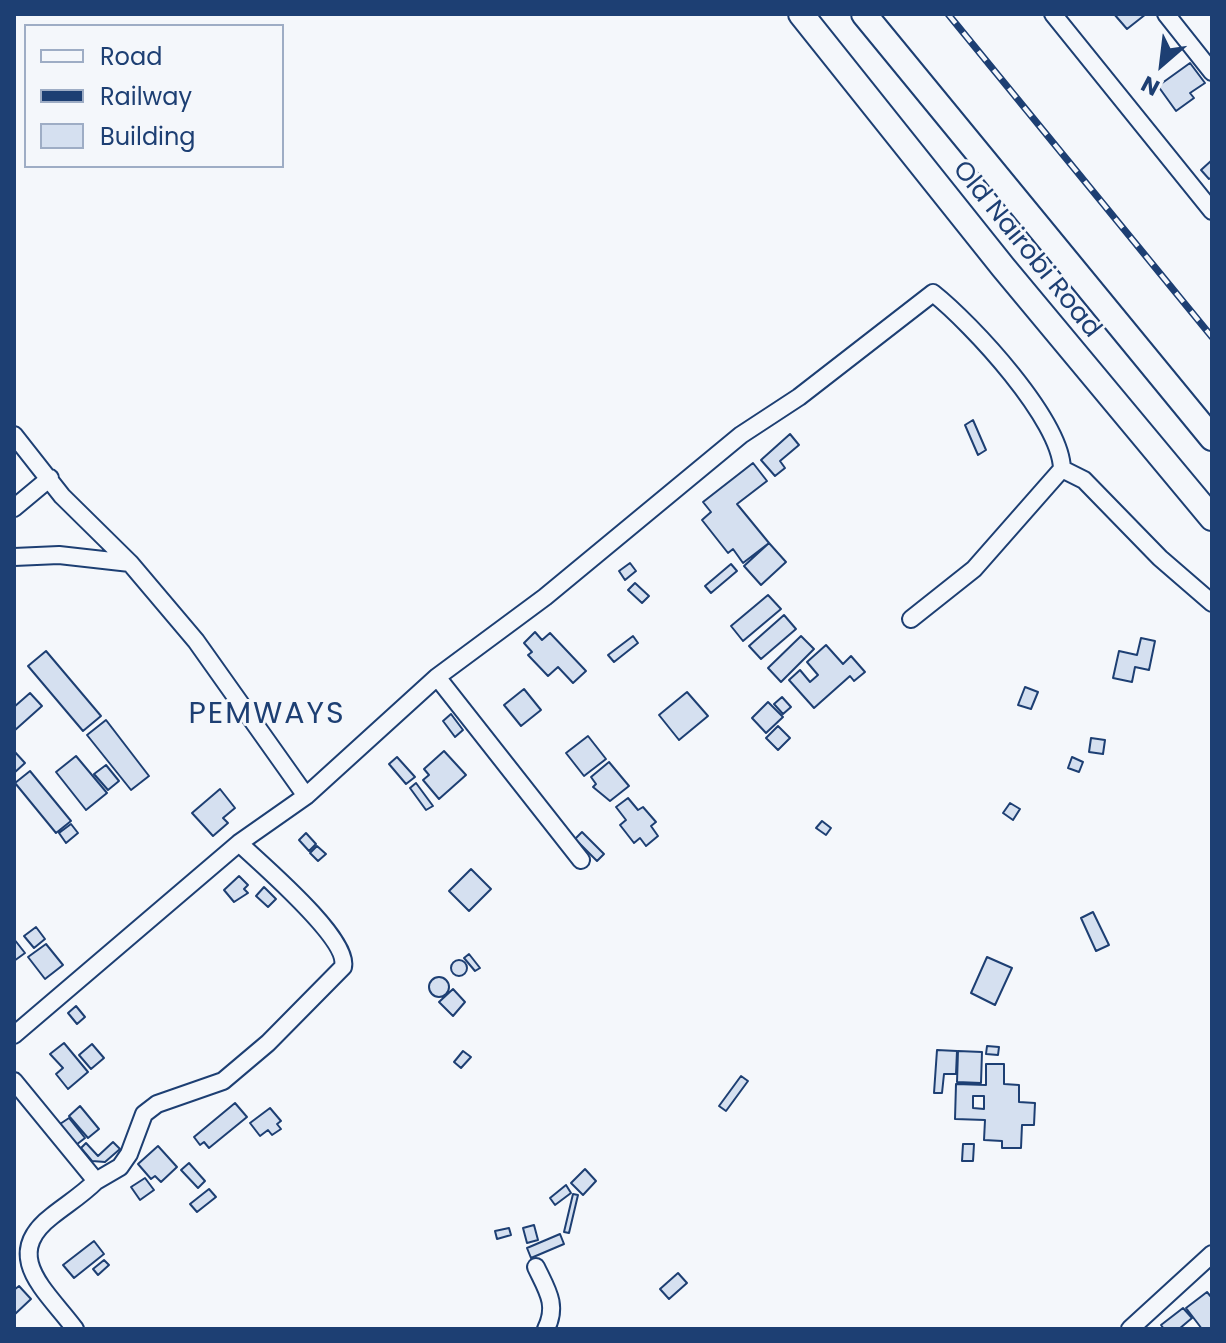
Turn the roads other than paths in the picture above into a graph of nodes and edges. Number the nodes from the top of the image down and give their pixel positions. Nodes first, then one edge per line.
1 (801, 14) edge
2 (864, 14) edge
3 (1053, 14) edge
4 (1166, 14) edge
5 (1212, 72) edge
6 (1212, 211) edge
7 (14, 435) edge
8 (1212, 438) edge
9 (1062, 469) junction
10 (50, 478) junction
11 (14, 508) edge
12 (1212, 518) edge
13 (14, 557) edge
14 (130, 563) junction
15 (1212, 603) edge
16 (911, 619) dead end
17 (437, 677) junction
18 (306, 796) junction
19 (239, 843) junction
20 (581, 860) dead end
21 (14, 1035) edge
22 (14, 1081) edge
23 (96, 1181) junction
24 (1212, 1254) edge
25 (536, 1267) dead end
26 (75, 1329) edge
27 (546, 1329) edge
28 (1130, 1329) edge

1 - 12 highway, Old Nairobi Road
2 - 8 highway, Old Nairobi Road
3 - 6 street
4 - 5 street
7 - 10 street
9 - 15 street
9 - 16 street
9 - 17 street
10 - 11 street
10 - 14 street
13 - 14 street
14 - 18 street
17 - 18 street
17 - 20 street
18 - 19 street
19 - 21 street
19 - 23 street
22 - 23 street
23 - 26 street
24 - 28 street
25 - 27 street

